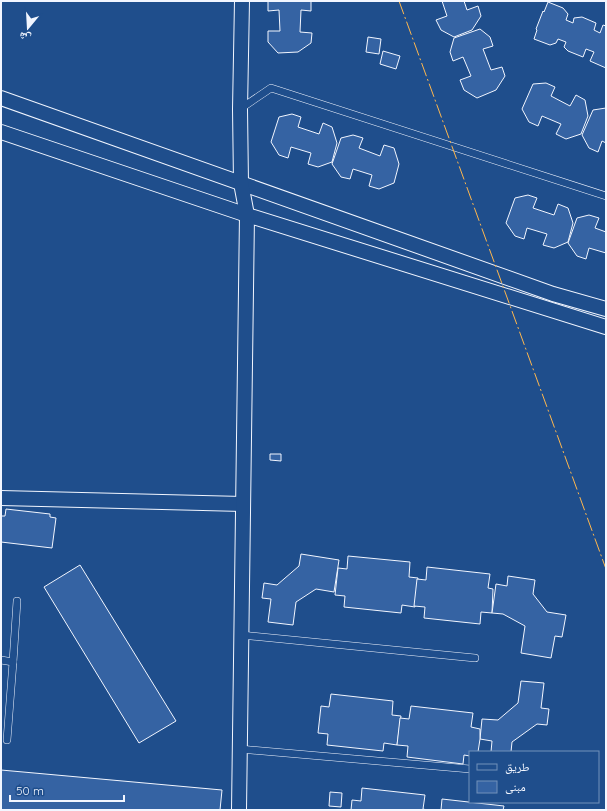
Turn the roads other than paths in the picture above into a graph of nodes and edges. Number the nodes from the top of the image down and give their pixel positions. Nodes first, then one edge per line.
1 (242, 1) edge
2 (1, 98) edge
3 (240, 109) junction
4 (1, 132) edge
5 (241, 183) junction
6 (606, 196) edge
7 (247, 215) junction
8 (606, 309) edge
9 (606, 327) edge
10 (1, 498) edge
11 (243, 504) junction
12 (17, 601) dead end
13 (241, 635) junction
14 (475, 658) dead end
15 (1, 660) edge
16 (13, 662) junction
17 (7, 740) dead end
18 (240, 749) junction
19 (469, 769) edge
20 (239, 810) edge

1 - 3 street
2 - 5 street
3 - 5 street
3 - 6 lane
4 - 7 street
5 - 7 street
5 - 8 street
7 - 9 street
7 - 11 street
10 - 11 street
11 - 13 street
12 - 16 lane
13 - 14 lane
13 - 18 street
15 - 16 lane
16 - 17 lane
18 - 19 lane
18 - 20 street

